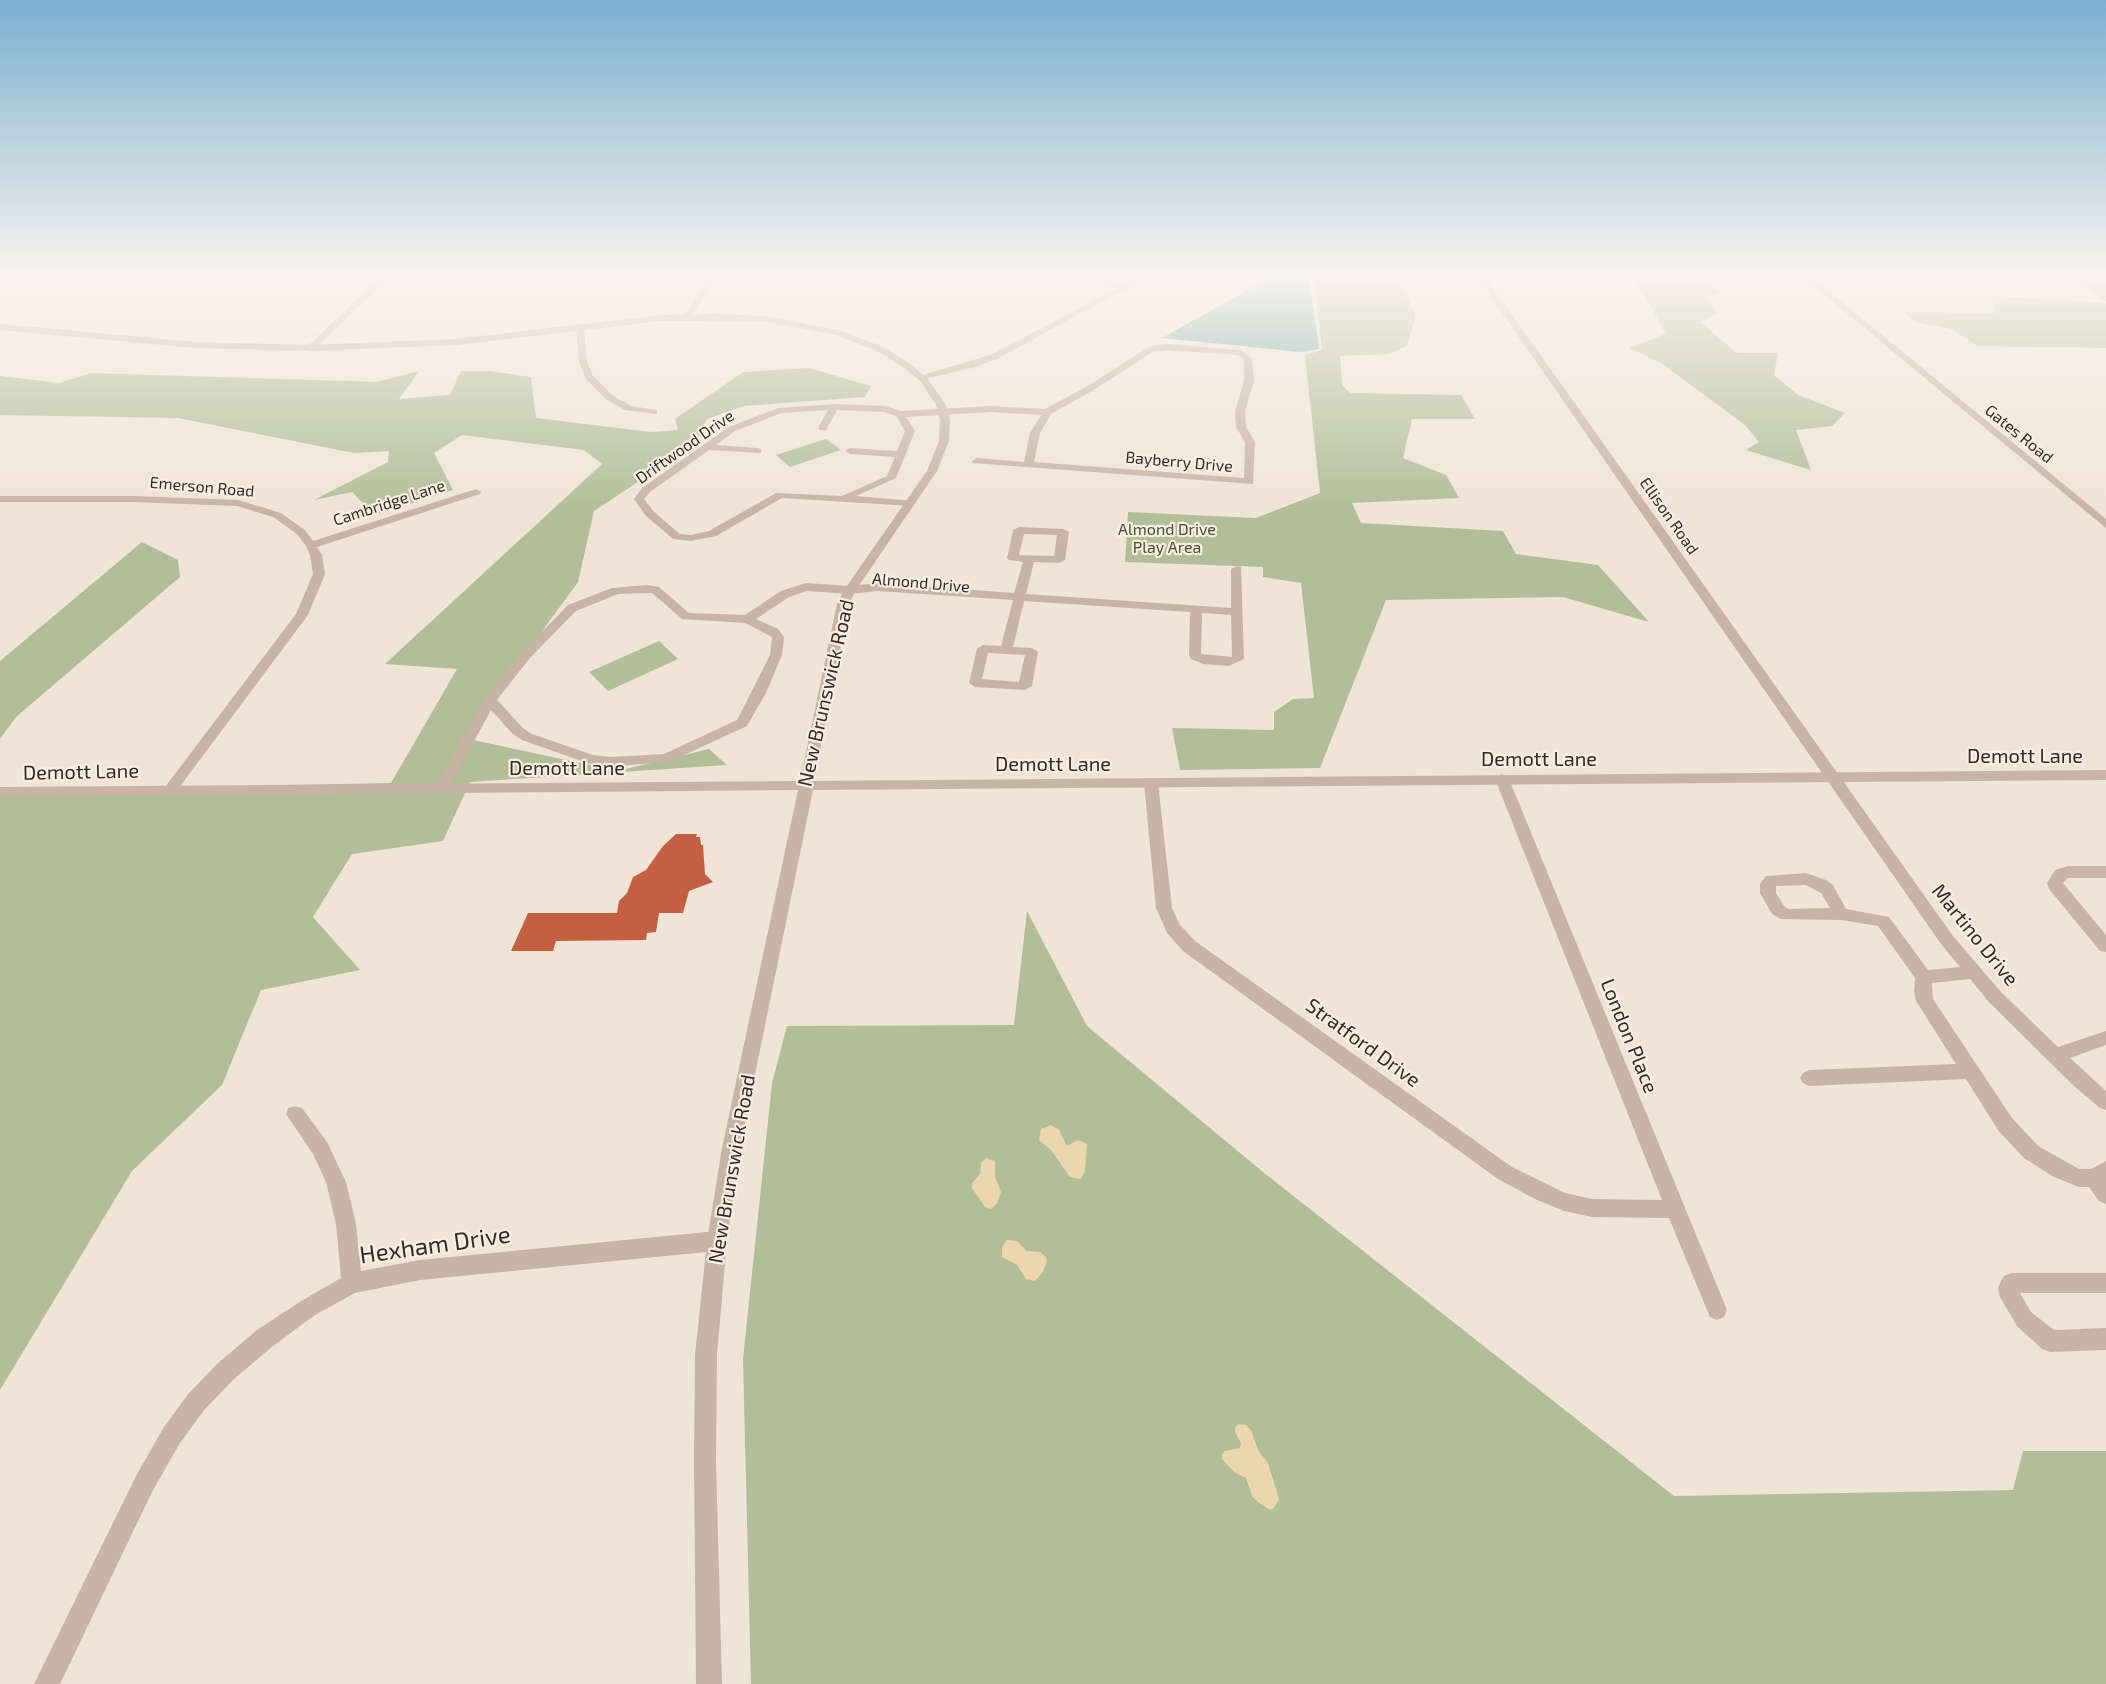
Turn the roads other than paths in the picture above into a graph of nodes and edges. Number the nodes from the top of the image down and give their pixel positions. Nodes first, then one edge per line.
1 (582, 353) edge
2 (885, 353) edge
3 (1002, 353) edge
4 (1146, 353) edge
5 (1235, 353) edge
6 (1534, 353) edge
7 (1898, 353) edge
8 (921, 377) junction
9 (834, 407) junction
10 (654, 412) dead end
11 (943, 412) junction
12 (1047, 412) junction
13 (900, 414) junction
14 (823, 428) dead end
15 (707, 447) junction
16 (757, 451) dead end
17 (850, 451) dead end
18 (902, 454) junction
19 (977, 461) dead end
20 (1029, 464) junction
21 (476, 492) dead end
22 (842, 498) junction
23 (0, 499) edge
24 (911, 503) junction
25 (2106, 525) edge
26 (311, 545) junction
27 (1029, 558) junction
28 (1237, 569) dead end
29 (850, 590) junction
30 (1019, 602) junction
31 (1237, 612) junction
32 (1196, 614) junction
33 (747, 619) junction
34 (1006, 650) junction
35 (490, 700) junction
36 (2106, 775) edge
37 (1832, 777) junction
38 (1502, 779) junction
39 (1151, 783) junction
40 (806, 784) junction
41 (442, 788) junction
42 (170, 790) junction
43 (0, 792) edge
44 (2106, 872) edge
45 (1841, 914) dead end
46 (2106, 946) edge
47 (1973, 972) junction
48 (1924, 977) junction
49 (2106, 1038) edge
50 (2055, 1056) junction
51 (1972, 1071) junction
52 (1809, 1078) dead end
53 (2106, 1102) edge
54 (295, 1114) dead end
55 (2100, 1174) edge
56 (2106, 1195) edge
57 (1676, 1209) junction
58 (717, 1241) junction
59 (352, 1283) junction
60 (2106, 1283) edge
61 (1717, 1310) dead end
62 (2106, 1340) edge
63 (47, 1684) edge
64 (709, 1684) edge

1 - 10 street
2 - 8 street, New Brunswick Road
3 - 8 street
4 - 12 street, Bayberry Drive
5 - 20 street, Bayberry Drive
6 - 37 street, Ellison Road
7 - 25 street, Gates Road
8 - 11 street, New Brunswick Road
9 - 13 street, Driftwood Drive
9 - 14 street
9 - 15 street, Driftwood Drive
11 - 12 street
11 - 13 street, Driftwood Drive
11 - 24 street, New Brunswick Road
12 - 20 street
13 - 18 street, Driftwood Drive
15 - 16 street
15 - 22 street, Driftwood Drive
17 - 18 street
18 - 22 street, Driftwood Drive
19 - 20 street
21 - 26 street, Cambridge Lane
22 - 24 street, Driftwood Drive
23 - 26 street, Emerson Road
24 - 29 street, New Brunswick Road
26 - 42 street, Emerson Road
27 - 27 street
27 - 30 street
28 - 31 street
29 - 30 street, Almond Drive
29 - 33 street, Almond Drive
29 - 40 street, New Brunswick Road
30 - 32 street, Almond Drive
30 - 34 street
31 - 32 street, Almond Drive
31 - 32 street
33 - 35 street
33 - 35 street
34 - 34 street
35 - 41 street
36 - 37 street, Demott Lane
37 - 38 street, Demott Lane
37 - 47 street, Martino Drive
38 - 39 street, Demott Lane
38 - 57 street, London Place
39 - 40 street, Demott Lane
39 - 57 street, Stratford Drive
40 - 41 street, Demott Lane
40 - 58 street, New Brunswick Road
41 - 42 street, Demott Lane
42 - 43 street, Demott Lane
44 - 46 street
45 - 48 street
47 - 48 street
47 - 50 street, Martino Drive
48 - 51 street
49 - 50 street
50 - 53 street, Martino Drive
51 - 52 street
51 - 55 street
54 - 59 street
55 - 56 street
57 - 61 street, London Place
58 - 59 street, Hexham Drive
58 - 64 street, New Brunswick Road
59 - 63 street, Hexham Drive
60 - 62 street

